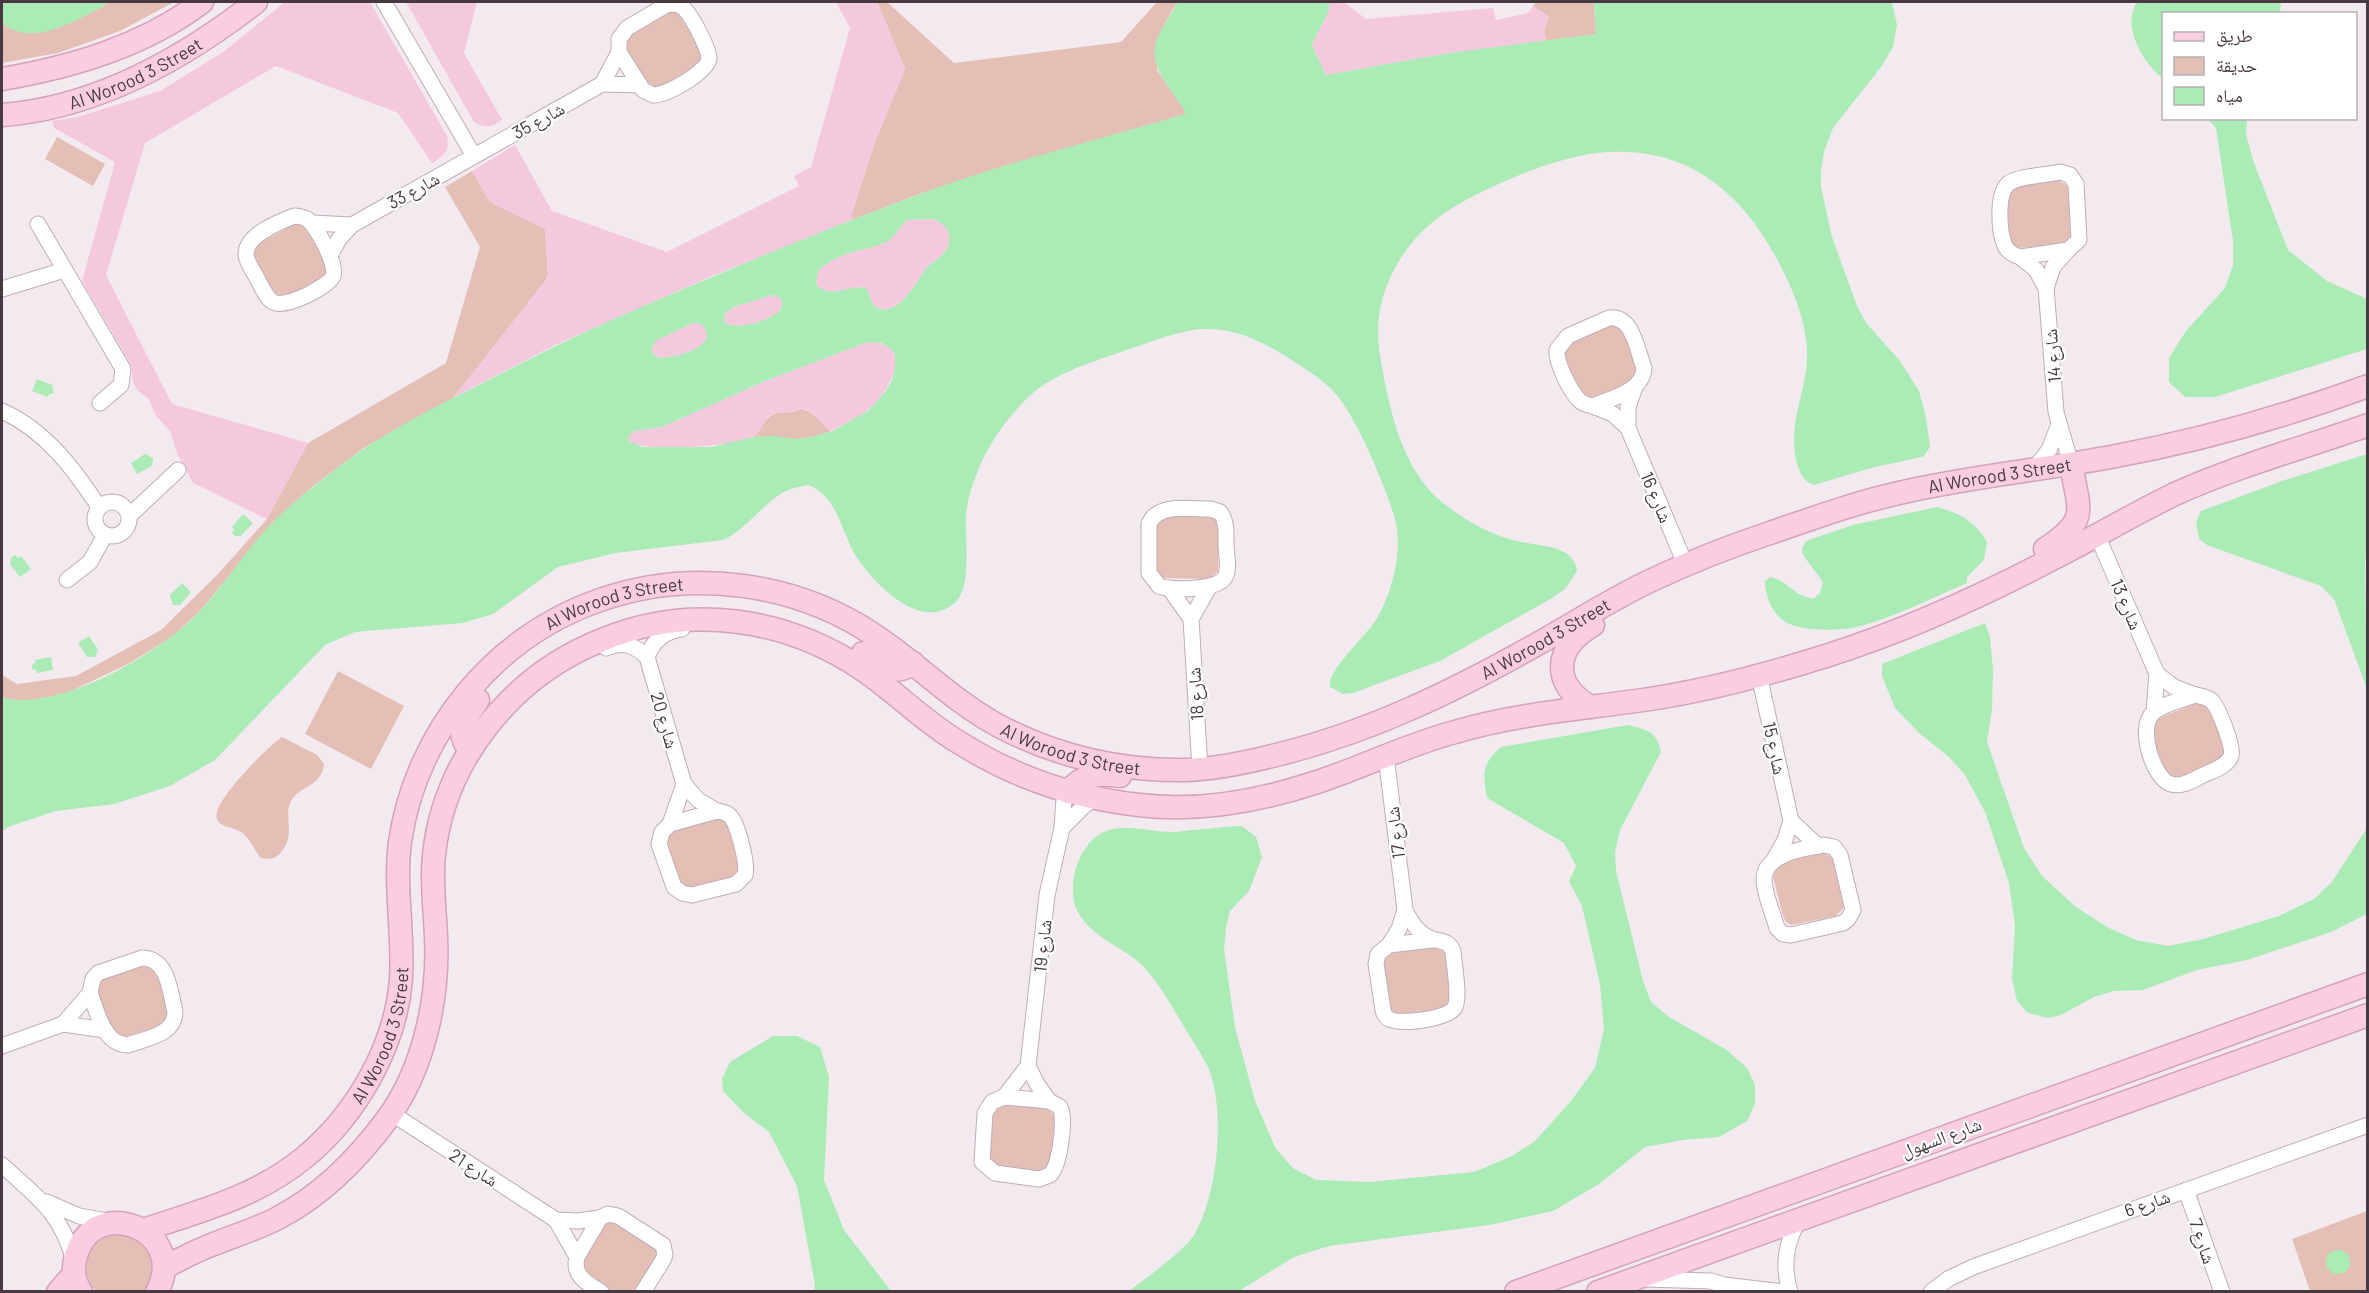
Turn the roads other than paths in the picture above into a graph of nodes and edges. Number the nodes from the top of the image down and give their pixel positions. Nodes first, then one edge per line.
1 (202, 2) edge
2 (256, 2) edge
3 (384, 2) edge
4 (619, 52) junction
5 (2, 79) edge
6 (602, 84) junction
7 (640, 85) junction
8 (2, 115) edge
9 (474, 156) junction
10 (312, 223) junction
11 (38, 224) dead end
12 (352, 225) junction
13 (2068, 250) junction
14 (330, 256) junction
15 (2020, 257) junction
16 (64, 270) junction
17 (2046, 288) junction
18 (2, 289) edge
19 (2367, 386) edge
20 (1635, 387) junction
21 (100, 403) dead end
22 (1593, 406) junction
23 (2, 411) edge
24 (2059, 424) junction
25 (2367, 425) edge
26 (1628, 429) junction
27 (2071, 464) junction
28 (178, 470) dead end
29 (2033, 470) junction
30 (99, 507) junction
31 (129, 516) junction
32 (105, 535) junction
33 (2097, 535) junction
34 (1686, 566) junction
35 (67, 580) dead end
36 (1650, 580) junction
37 (1209, 587) junction
38 (1169, 588) junction
39 (1975, 597) junction
40 (1191, 619) junction
41 (760, 624) junction
42 (519, 643) junction
43 (818, 644) junction
44 (647, 657) junction
45 (913, 663) junction
46 (2157, 674) junction
47 (539, 675) junction
48 (1759, 675) junction
49 (2195, 695) junction
50 (1591, 706) junction
51 (2154, 711) junction
52 (470, 750) junction
53 (1386, 756) junction
54 (1193, 770) junction
55 (684, 784) junction
56 (1068, 792) junction
57 (1097, 799) junction
58 (717, 811) junction
59 (1791, 821) junction
60 (670, 824) junction
61 (1062, 828) junction
62 (1818, 846) junction
63 (1775, 858) junction
64 (1405, 910) junction
65 (1431, 940) junction
66 (1389, 945) junction
67 (2367, 984) edge
68 (90, 993) junction
69 (2367, 1015) edge
70 (63, 1024) junction
71 (105, 1030) junction
72 (2, 1046) edge
73 (1028, 1066) junction
74 (1004, 1097) junction
75 (1048, 1101) junction
76 (392, 1113) junction
77 (2367, 1125) edge
78 (2, 1165) edge
79 (2186, 1190) junction
80 (41, 1200) junction
81 (600, 1218) junction
82 (1799, 1219) junction
83 (556, 1220) junction
84 (119, 1222) junction
85 (143, 1230) junction
86 (577, 1257) junction
87 (76, 1276) edge
88 (1635, 1278) junction
89 (161, 1283) edge
90 (1787, 1289) edge
91 (58, 1292) edge
92 (602, 1292) edge
93 (644, 1292) edge
94 (1516, 1292) edge
95 (1598, 1292) edge
96 (1931, 1292) edge
97 (2222, 1292) edge

1 - 5 street, Al Worood 3 Street
2 - 8 street, Al Worood 3 Street
3 - 9 street
4 - 6 street
4 - 7 street
4 - 7 street
6 - 7 street
6 - 9 street, شارع 35
9 - 12 street, شارع 33
10 - 12 street, شارع 33
10 - 14 street
10 - 14 street, شارع 33
11 - 16 street
12 - 14 street, شارع 33
13 - 15 street
13 - 15 street
13 - 17 street
15 - 17 street
16 - 18 street
16 - 21 street
17 - 24 street, شارع 14
19 - 27 street, Al Worood 3 Street
20 - 22 street
20 - 22 street, شارع 16
20 - 26 street, شارع 16
22 - 26 street, شارع 16
23 - 30 street
24 - 27 street, شارع 14
24 - 29 street, شارع 14
25 - 33 street, Al Worood 3 Street
26 - 34 street, شارع 16
27 - 29 street, Al Worood 3 Street
27 - 39 street
28 - 31 street
29 - 34 street, Al Worood 3 Street
30 - 31 street
30 - 32 street
31 - 32 street
32 - 35 street
33 - 39 street, Al Worood 3 Street
33 - 46 street, شارع 13
34 - 36 street, Al Worood 3 Street
36 - 50 street
36 - 54 street, Al Worood 3 Street
37 - 38 street
37 - 38 street
37 - 40 street
38 - 40 street
39 - 48 street, Al Worood 3 Street
40 - 54 street, شارع 18
41 - 43 street, Al Worood 3 Street
41 - 44 street
41 - 47 street, Al Worood 3 Street
42 - 45 street, Al Worood 3 Street
42 - 52 street
42 - 85 street, Al Worood 3 Street
43 - 45 street
43 - 56 street, Al Worood 3 Street
44 - 47 street
44 - 55 street, شارع 20
45 - 54 street, Al Worood 3 Street
46 - 49 street, شارع 13
46 - 51 street, شارع 13
47 - 52 street, Al Worood 3 Street
48 - 50 street, Al Worood 3 Street
48 - 59 street, شارع 15
49 - 51 street
49 - 51 street, شارع 13
50 - 53 street, Al Worood 3 Street
52 - 76 street, Al Worood 3 Street
53 - 57 street, Al Worood 3 Street
53 - 64 street, شارع 17
54 - 56 street
55 - 58 street
55 - 60 street
56 - 57 street, Al Worood 3 Street
56 - 61 street, شارع 19
57 - 61 street
58 - 60 street
58 - 60 street
59 - 62 street
59 - 63 street
61 - 73 street, شارع 19
62 - 63 street
62 - 63 street
64 - 65 street, شارع 17
64 - 66 street, شارع 17
65 - 66 street
65 - 66 street, شارع 17
67 - 94 street, شارع السهول
68 - 70 street
68 - 71 street
68 - 71 street
69 - 82 street, شارع السهول
70 - 71 street
70 - 72 street
73 - 74 street
73 - 75 street
74 - 75 street
74 - 75 street
76 - 83 street, شارع 21
76 - 89 street, Al Worood 3 Street
77 - 79 street, شارع 6
78 - 80 street
79 - 96 street, شارع 6
79 - 97 street, شارع 7
80 - 84 street
80 - 87 street
81 - 83 street
81 - 86 street
81 - 93 street
82 - 88 street, شارع السهول
82 - 90 street
83 - 86 street, شارع 21
84 - 85 street
84 - 87 street
85 - 89 street
86 - 92 street, شارع 21
87 - 91 street
88 - 90 street
88 - 95 street, شارع السهول

